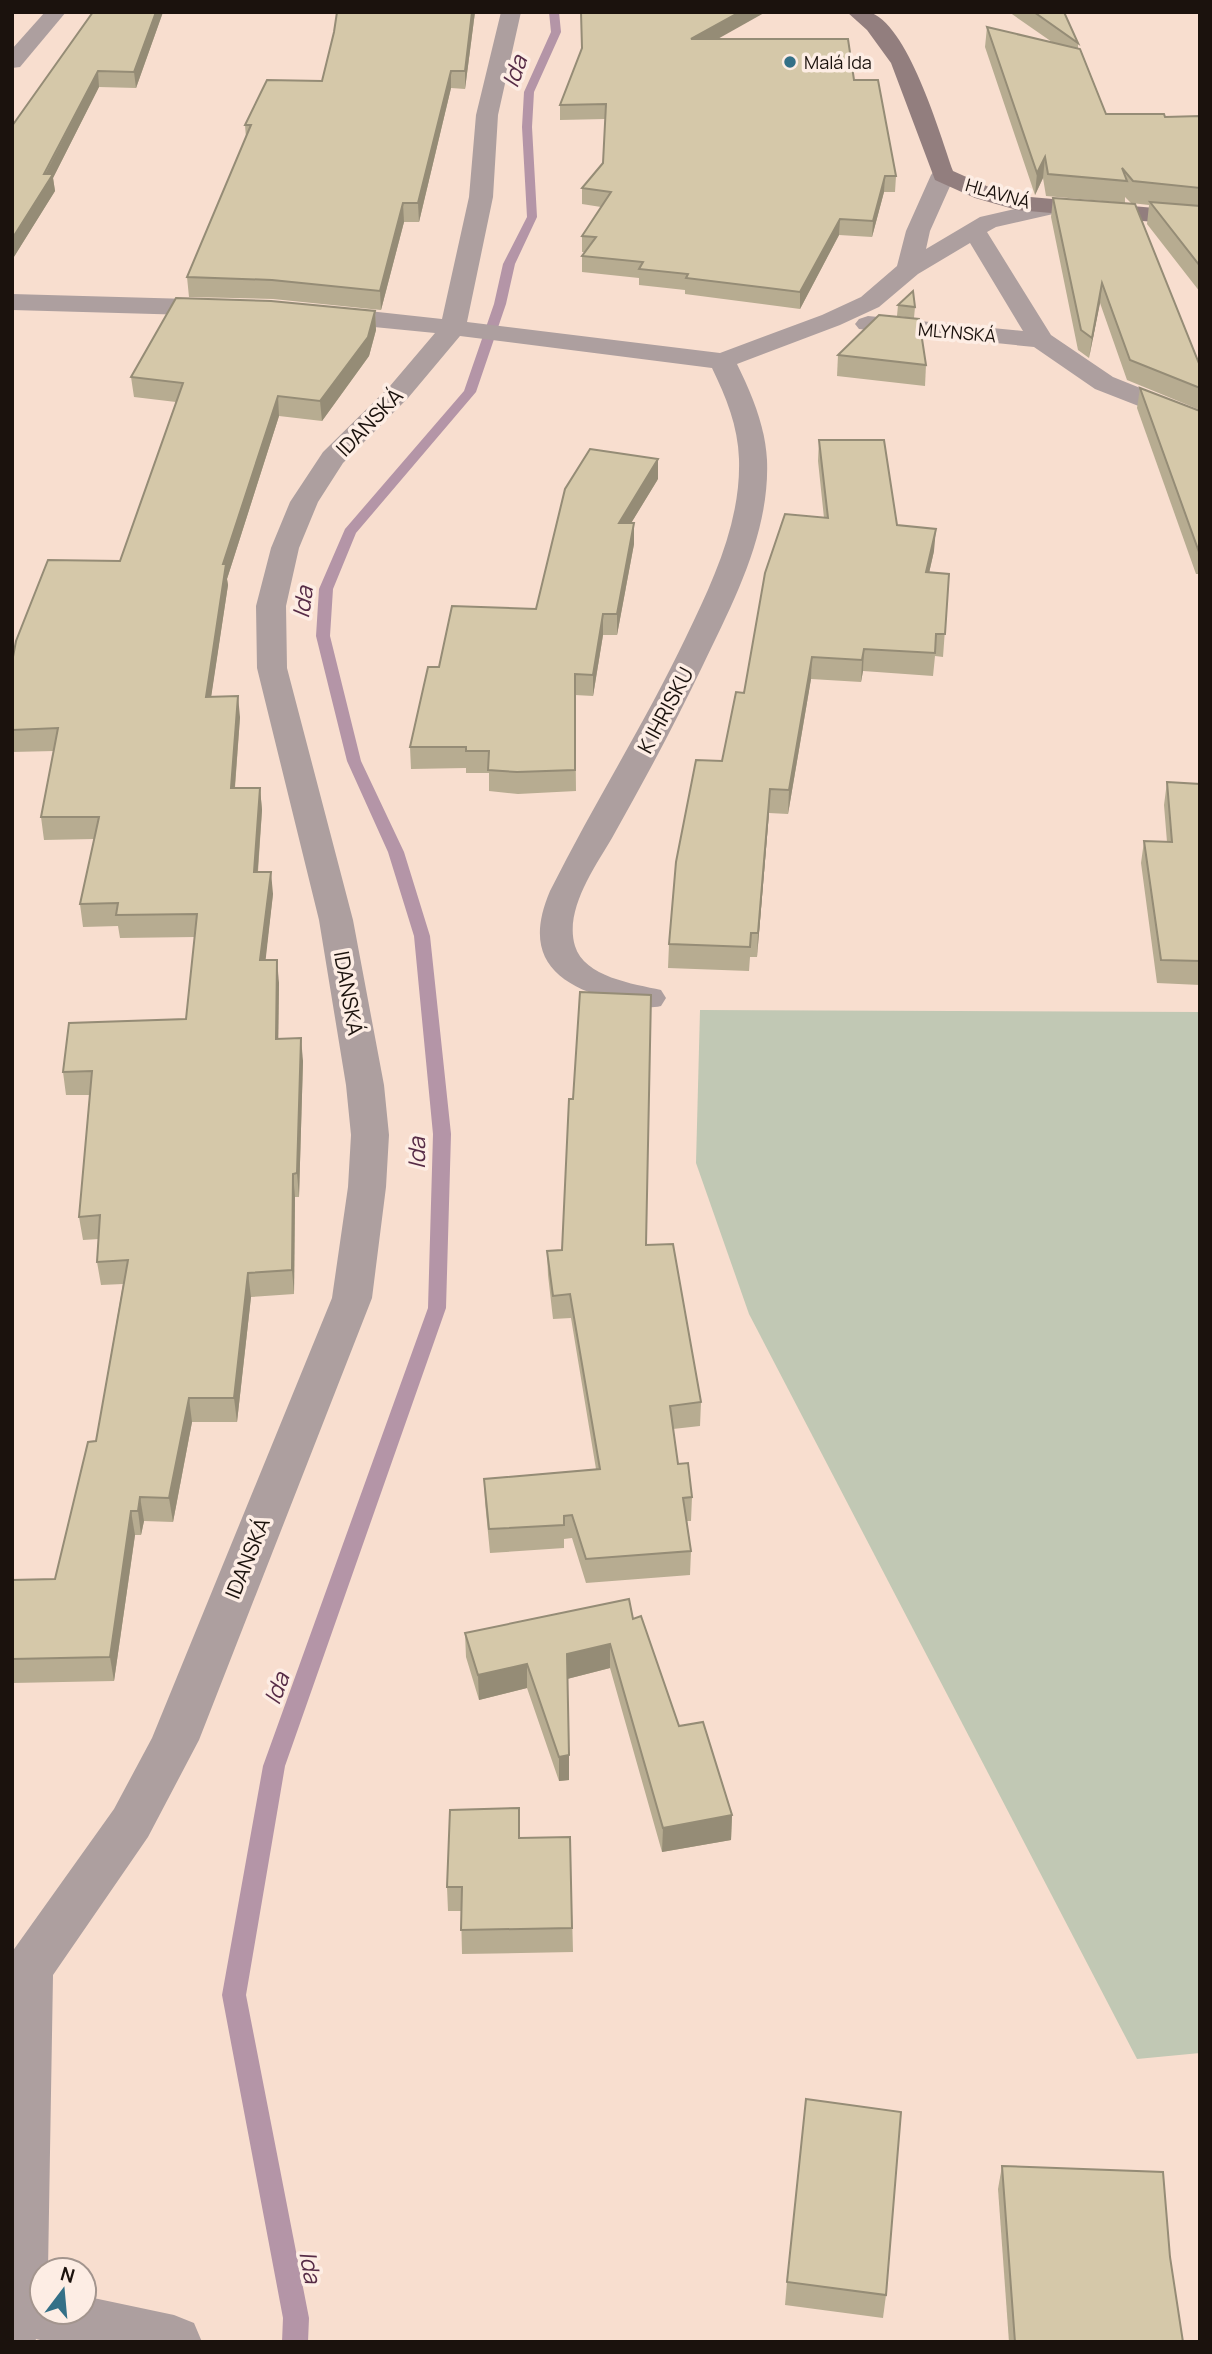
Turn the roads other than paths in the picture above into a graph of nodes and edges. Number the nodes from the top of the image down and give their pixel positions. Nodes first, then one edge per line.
1 (56, 12) edge
2 (511, 12) edge
3 (861, 13) edge
4 (12, 62) edge
5 (943, 175) junction
6 (1054, 207) junction
7 (1200, 219) edge
8 (974, 230) junction
9 (909, 269) junction
10 (12, 302) edge
11 (245, 309) edge
12 (300, 312) edge
13 (831, 320) junction
14 (461, 329) junction
15 (1041, 340) junction
16 (722, 361) junction
17 (1200, 422) edge
18 (648, 998) edge
19 (20, 1965) edge
20 (16, 2319) edge
21 (174, 2342) edge

1 - 4 street
2 - 14 street, IDANSKÁ
3 - 5 main road, HLAVNÁ
5 - 6 main road, HLAVNÁ
5 - 9 street
6 - 7 main road, HLAVNÁ
6 - 8 street
8 - 9 street
8 - 15 street, MLYNSKÁ
9 - 13 street
10 - 11 street
12 - 14 street
13 - 15 street, MLYNSKÁ
13 - 16 street
14 - 16 street
14 - 19 street, IDANSKÁ
15 - 17 street, MLYNSKÁ
16 - 18 street, K IHRISKU
19 - 20 street
20 - 21 street

